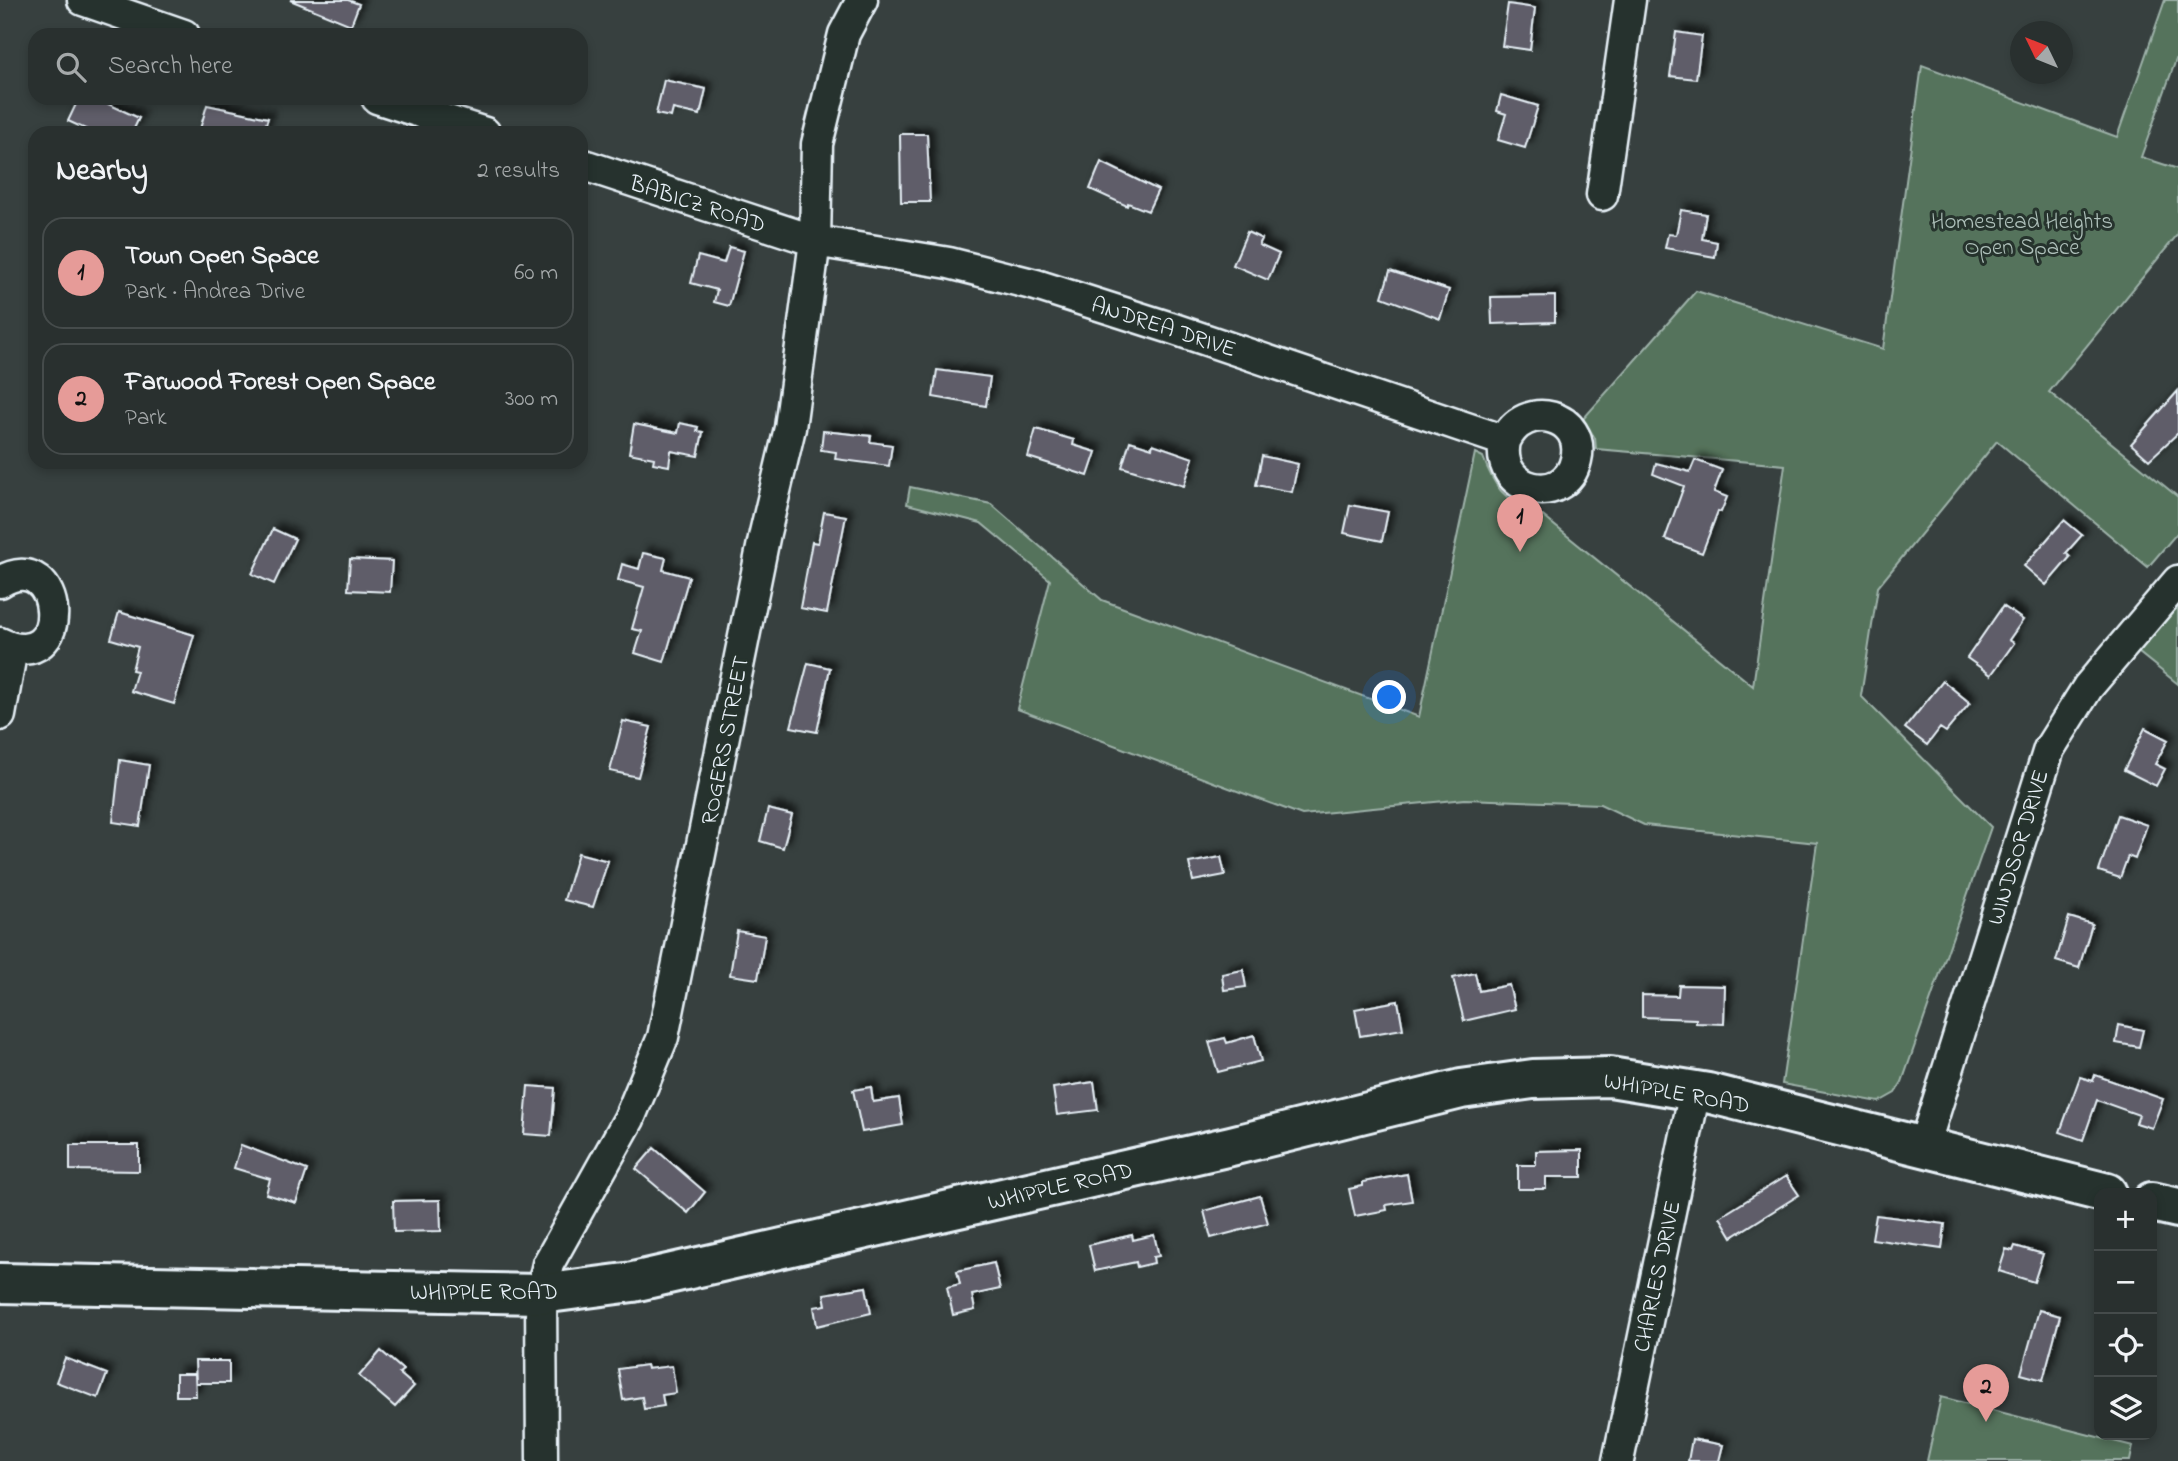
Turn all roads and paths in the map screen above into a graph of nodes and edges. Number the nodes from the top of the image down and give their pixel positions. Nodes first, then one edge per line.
1 (83, 0) edge
2 (862, 0) edge
3 (1630, 0) edge
4 (164, 28) edge
5 (399, 105) edge
6 (463, 126) edge
7 (588, 166) edge
8 (1602, 194) dead end
9 (815, 241) junction
10 (1505, 442) dead end
11 (2178, 581) edge
12 (0, 582) edge
13 (6, 645) edge
14 (0, 715) edge
15 (1695, 1091) junction
16 (1923, 1149) junction
17 (2094, 1190) edge
18 (2157, 1203) edge
19 (2178, 1208) edge
20 (0, 1283) edge
21 (541, 1294) junction
22 (542, 1461) edge
23 (1618, 1461) edge

1 - 4 street
2 - 9 street, ROGERS STREET
3 - 8 street
5 - 6 street
7 - 9 street, BABICZ ROAD
9 - 10 street, ANDREA DRIVE
9 - 21 street, ROGERS STREET
11 - 16 street, WINDSOR DRIVE
12 - 13 street
13 - 14 street
15 - 16 main road, WHIPPLE ROAD
15 - 21 main road, WHIPPLE ROAD
15 - 23 street, CHARLES DRIVE
16 - 17 main road, WHIPPLE ROAD
18 - 19 main road
20 - 21 main road, WHIPPLE ROAD
21 - 22 street, ROGERS STREET

